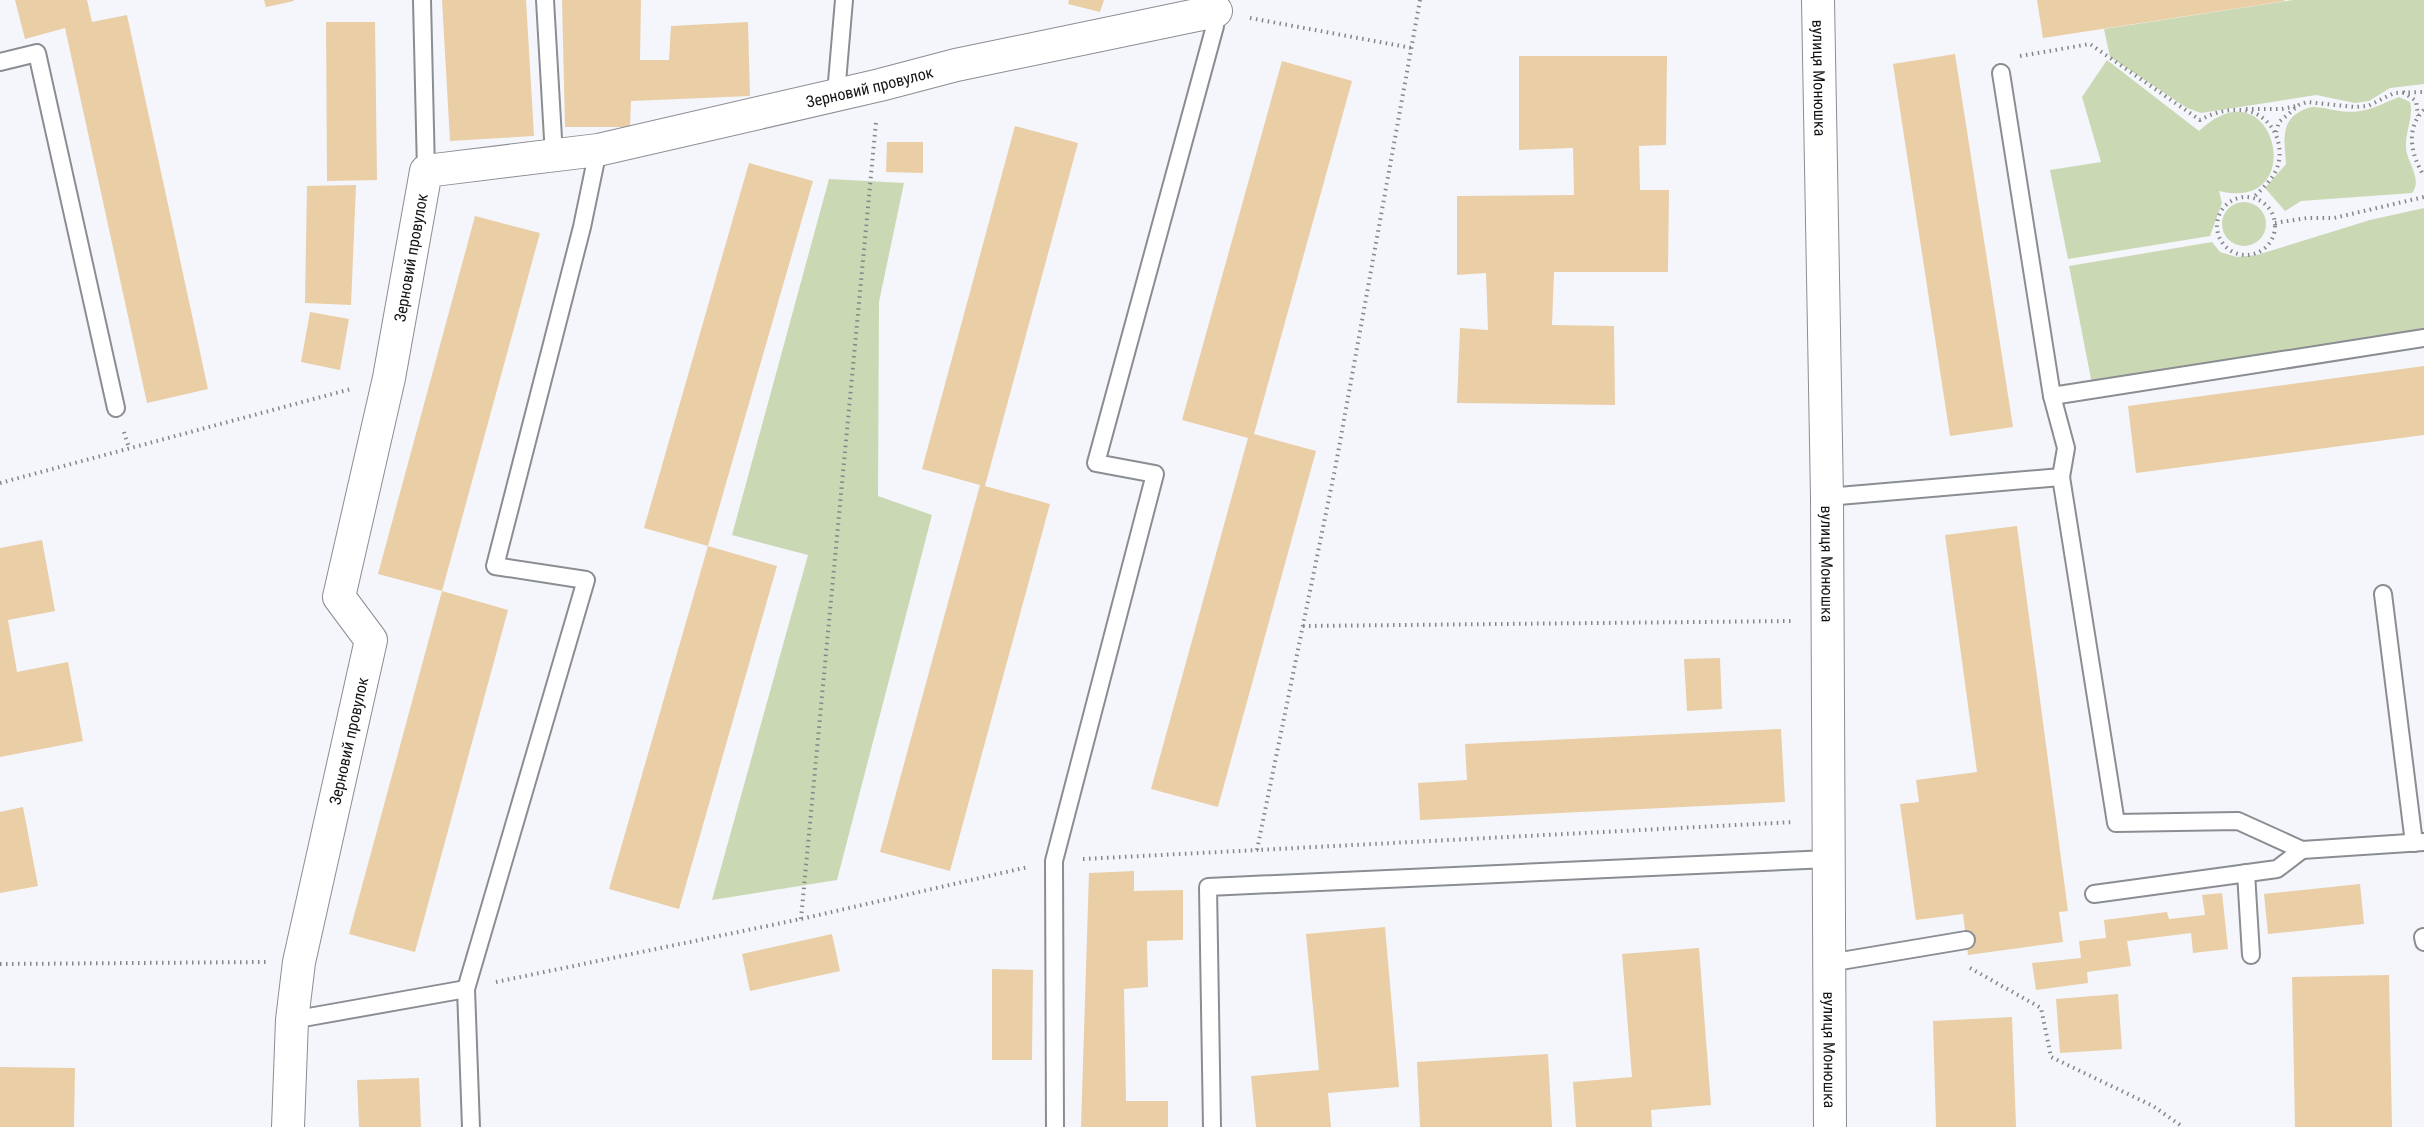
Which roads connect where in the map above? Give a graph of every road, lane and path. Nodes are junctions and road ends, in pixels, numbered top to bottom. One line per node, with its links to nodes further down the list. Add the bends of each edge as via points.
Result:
1 (422, 0): 21 (lane)
2 (545, 0): 20 (lane)
3 (844, 0): 13 (lane)
4 (1420, 0): 7 (path)
5 (1818, 0): 32 (street, вулиця Монюшка)
6 (1217, 5): 7 (path); 10 (street, Зерновий провулок); 54 (lane, via 1212,38 1096,463 1155,474 1054,861)
7 (1412, 48): 35 (path, via 1336,464)
8 (0, 62): 29 (lane, via 37,53)
9 (2001, 73): 15 (path, via 1998,59 2090,44 2200,120); 28 (lane)
10 (880, 85): 13 (street, Зерновий провулок); 50 (path, via 801,918)
11 (2403, 91): 12 (path); 14 (path, via 2368,106 2307,102); 17 (path, via 2415,101)
12 (2424, 92)
13 (836, 94): 19 (street, Зерновий провулок)
14 (2299, 105): 15 (path); 18 (path, via 2279,122)
15 (2238, 109): 18 (path, via 2258,115)
16 (2424, 110): 17 (path)
17 (2418, 117): 22 (path, via 2412,139)
18 (2276, 132): 24 (path, via 2278,166)
19 (598, 150): 20 (street, Зерновий провулок); 50 (lane, via 495,566 586,580)
20 (554, 156): 21 (street, Зерновий провулок)
21 (426, 171): 27 (street, Зерновий провулок)
22 (2424, 176)
23 (2424, 197): 25 (path, via 2334,218)
24 (2253, 198): 25 (path, via 2268,206); 25 (path, via 2233,200 2220,213 2217,231 2226,246 2243,254 2262,250 2274,234)
25 (2274, 223)
26 (2424, 338): 28 (lane)
27 (389, 378): 31 (path); 47 (street, Зерновий провулок, via 339,597 371,640)
28 (2052, 396): 30 (lane, via 2066,448)
29 (116, 408)
30 (2061, 477): 32 (lane); 38 (lane, via 2116,823 2238,821)
31 (0, 483)
32 (1827, 497): 34 (street, вулиця Монюшка)
33 (2384, 594): 37 (lane)
34 (1827, 621): 35 (path); 36 (street, вулиця Монюшка)
35 (1302, 626): 36 (path, via 1257,850)
36 (1828, 820): 39 (street, вулиця Монюшка)
37 (2419, 842): 38 (lane)
38 (2302, 850): 40 (lane, via 2277,869)
39 (1828, 859): 48 (street, вулиця Монюшка); 55 (lane, via 1208,887)
40 (2246, 873): 41 (lane); 46 (lane)
41 (2094, 894)
42 (2423, 937): 44 (lane)
43 (1966, 940): 45 (lane)
44 (2424, 942)
45 (1931, 946): 48 (lane); 57 (path, via 2041,1008 2051,1057 2153,1106)
46 (2251, 955)
47 (299, 962): 49 (path); 51 (street, Зерновий провулок)
48 (1829, 963): 56 (street, вулиця Монюшка)
49 (0, 964)
50 (466, 988): 51 (lane); 53 (lane)
51 (292, 1020): 52 (street, Зерновий провулок)
52 (288, 1127)
53 (471, 1127)
54 (1055, 1127)
55 (1212, 1127)
56 (1830, 1127)
57 (2183, 1127)

